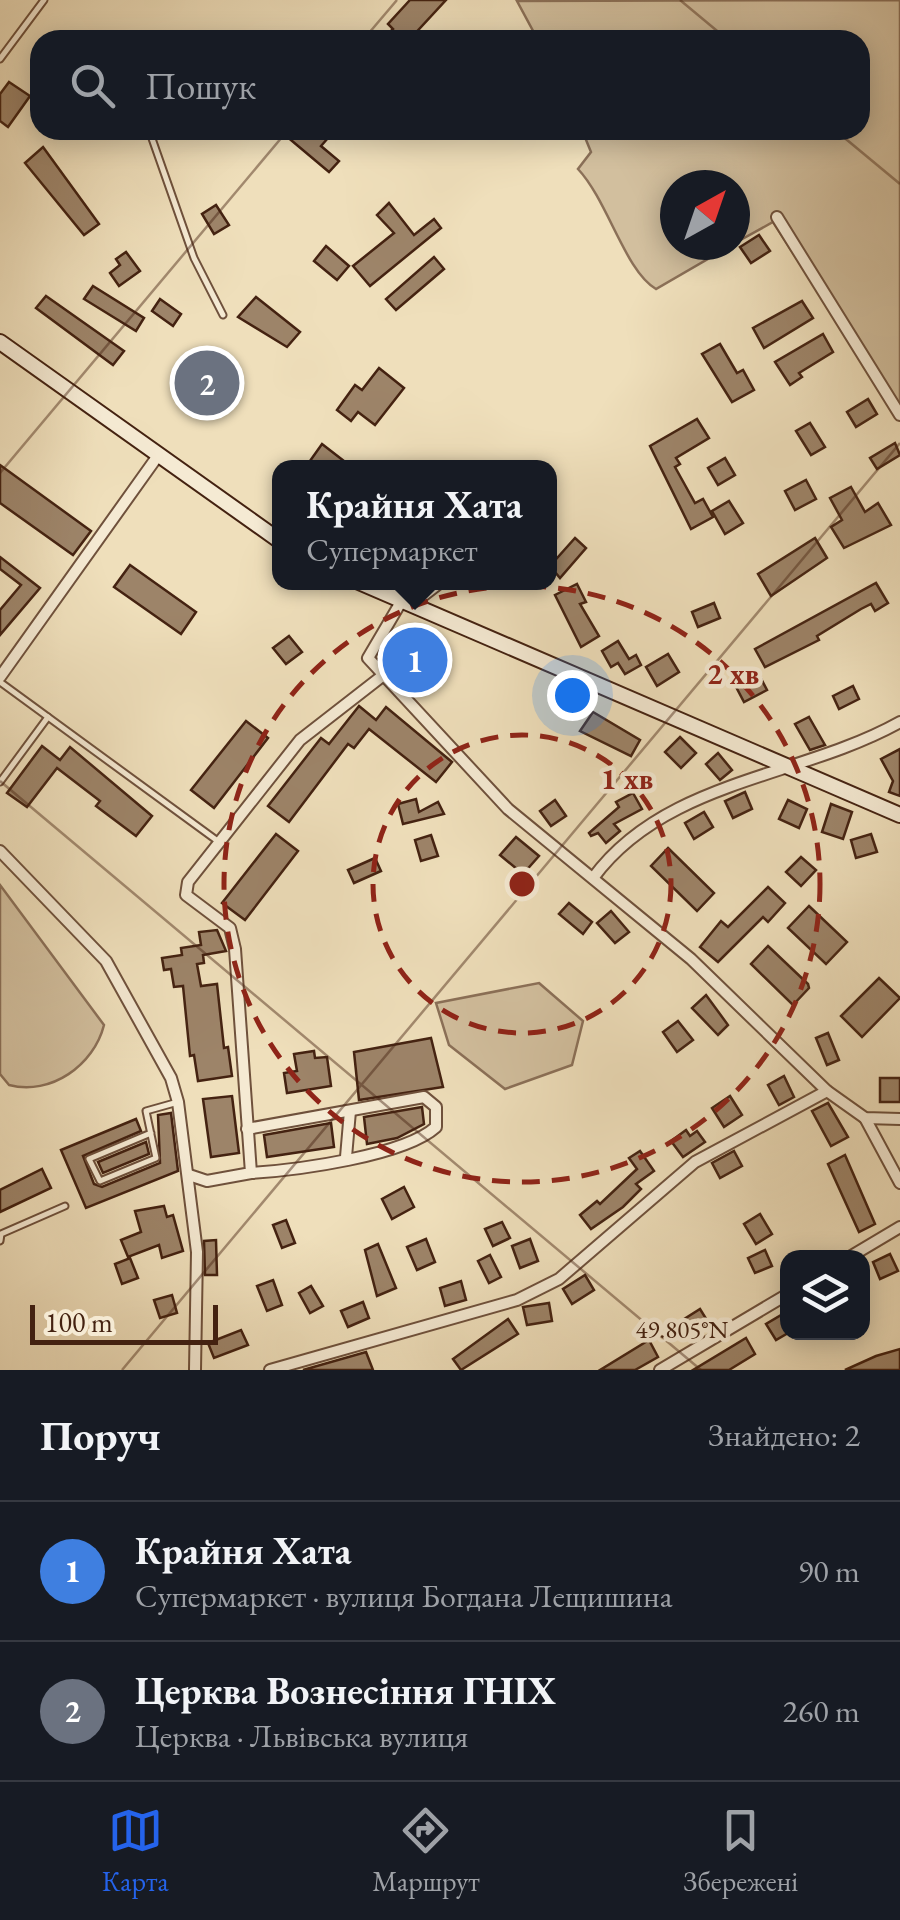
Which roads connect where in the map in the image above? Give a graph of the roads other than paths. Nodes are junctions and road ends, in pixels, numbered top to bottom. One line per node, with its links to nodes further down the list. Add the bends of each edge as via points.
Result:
1 (44, 0): 2 (lane)
2 (0, 59)
3 (153, 140): 5 (lane, via 194,258)
4 (777, 217): 7 (street)
5 (223, 315)
6 (0, 342): 8 (main road)
7 (900, 415)
8 (157, 457): 9 (main road); 14 (street)
9 (272, 535)
10 (376, 590): 12 (main road)
11 (432, 590): 12 (lane)
12 (407, 605): 13 (street, via 368,658); 17 (main road)
13 (381, 677): 20 (street, via 300,740); 22 (street, via 508,809)
14 (0, 679): 15 (lane)
15 (48, 717): 18 (lane); 20 (lane)
16 (900, 722): 17 (street)
17 (790, 767): 19 (main road); 22 (street, via 646,826)
18 (0, 782)
19 (900, 815)
20 (220, 842): 28 (street, via 188,882 186,895 230,928)
21 (0, 851): 24 (street, via 106,962)
22 (593, 878): 23 (street, via 691,959)
23 (826, 1091): 26 (street); 40 (street, via 695,1162 558,1280 517,1300)
24 (178, 1102): 29 (lane, via 146,1111); 32 (street)
25 (350, 1111): 28 (street); 30 (street); 30 (street, via 424,1097 436,1107 436,1127 420,1142)
26 (865, 1118): 27 (street); 33 (street)
27 (900, 1119)
28 (247, 1129): 31 (street)
29 (151, 1133): 29 (lane, via 156,1158 100,1181 89,1159)
30 (346, 1157): 31 (street, via 312,1168)
31 (251, 1173): 32 (street, via 207,1181)
32 (188, 1175): 39 (street, via 197,1252)
33 (900, 1182)
34 (65, 1206): 36 (lane, via 1,1234)
35 (900, 1227): 37 (street)
36 (0, 1242)
37 (861, 1250)
38 (780, 1299): 41 (street)
39 (195, 1370)
40 (270, 1370)
41 (660, 1370)

